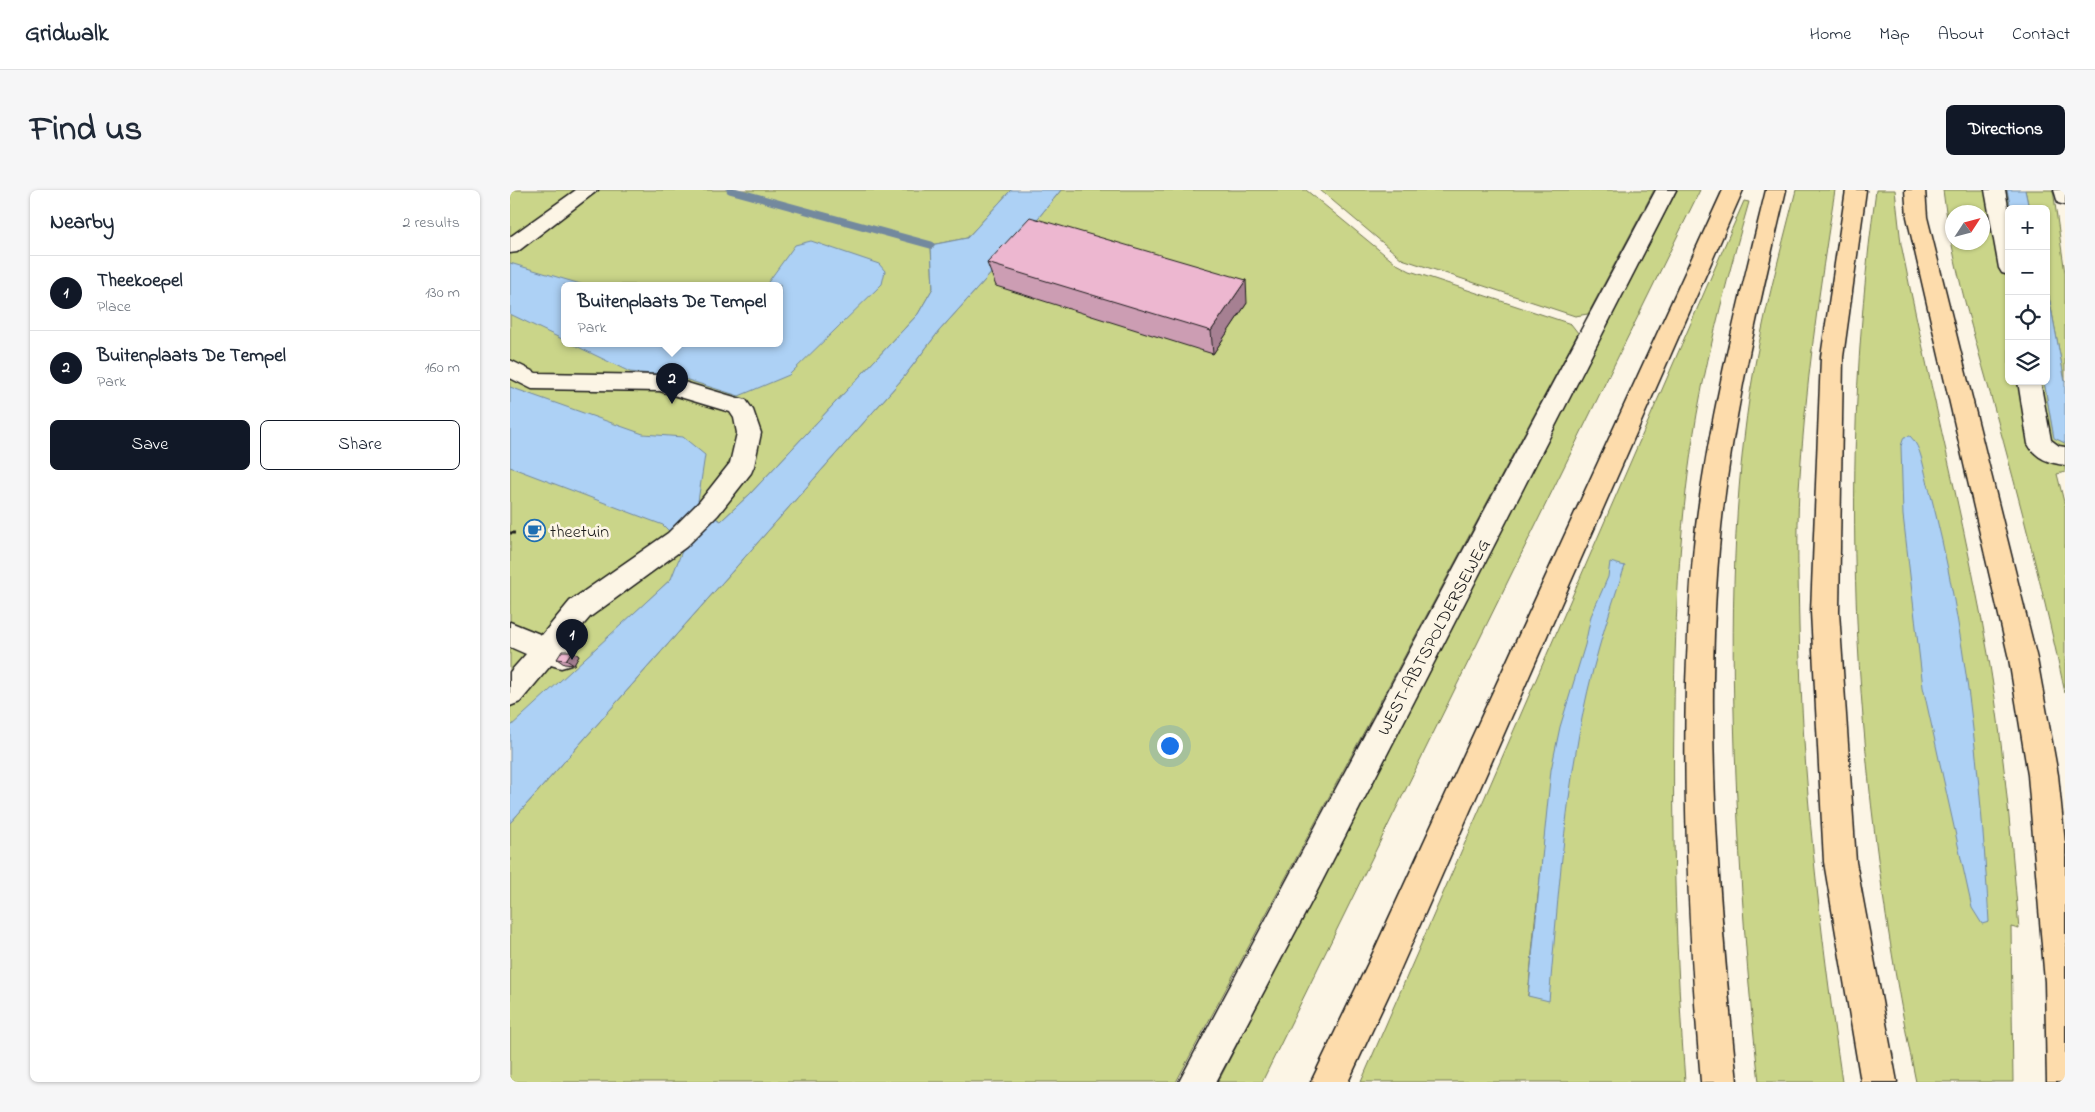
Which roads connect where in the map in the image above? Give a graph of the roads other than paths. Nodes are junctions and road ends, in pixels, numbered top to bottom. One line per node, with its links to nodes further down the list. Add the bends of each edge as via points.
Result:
1 (588, 190): 10 (street)
2 (1666, 190): 18 (street, WEST-ABTSPOLDERSEWEG)
3 (1733, 190): 19 (highway, via 1386,965)
4 (1776, 190): 20 (highway, via 1725,424 1711,510 1703,595 1699,775 1704,895)
5 (1856, 190): 21 (highway, via 1832,357 1825,612 1840,862)
6 (1915, 190): 22 (highway, via 1917,217 2023,659 2042,775 2062,982)
7 (1995, 190): 11 (street)
8 (2064, 190): 9 (street)
9 (2065, 200)
10 (510, 247)
11 (2006, 250)
12 (510, 368): 16 (street, via 532,381 660,383 738,406 745,416 749,433 742,466 709,508 677,540 580,609)
13 (2030, 385): 14 (street, via 2040,444 2053,454)
14 (2065, 456)
15 (510, 634): 16 (street)
16 (556, 654): 17 (street)
17 (510, 693)
18 (1197, 1082)
19 (1329, 1082)
20 (1719, 1082)
21 (1878, 1082)
22 (2065, 1082)

